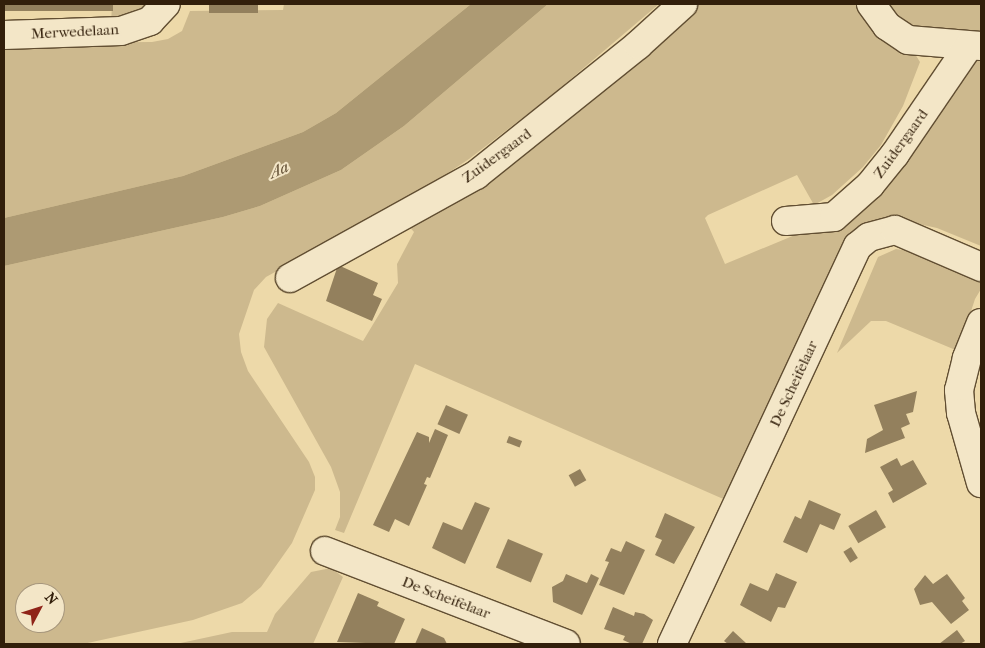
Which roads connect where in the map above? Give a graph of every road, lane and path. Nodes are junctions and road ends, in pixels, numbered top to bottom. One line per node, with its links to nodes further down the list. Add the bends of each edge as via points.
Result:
1 (166, 4): 4 (street, Merwedelaan, via 150,21 121,31)
2 (682, 4): 8 (street, Zuidergaard, via 638,46 476,175)
3 (871, 4): 5 (street, Zuidergaard, via 887,26 908,40)
4 (4, 35)
5 (975, 46): 6 (street, Zuidergaard, via 870,186 834,217)
6 (786, 221)
7 (981, 267): 13 (street, De Scheifelaar, via 895,230 869,237 858,246)
8 (290, 278)
9 (981, 323): 10 (street, via 959,390 961,413)
10 (981, 483)
11 (325, 551): 12 (street, De Scheifelaar)
12 (566, 644)
13 (672, 644)

